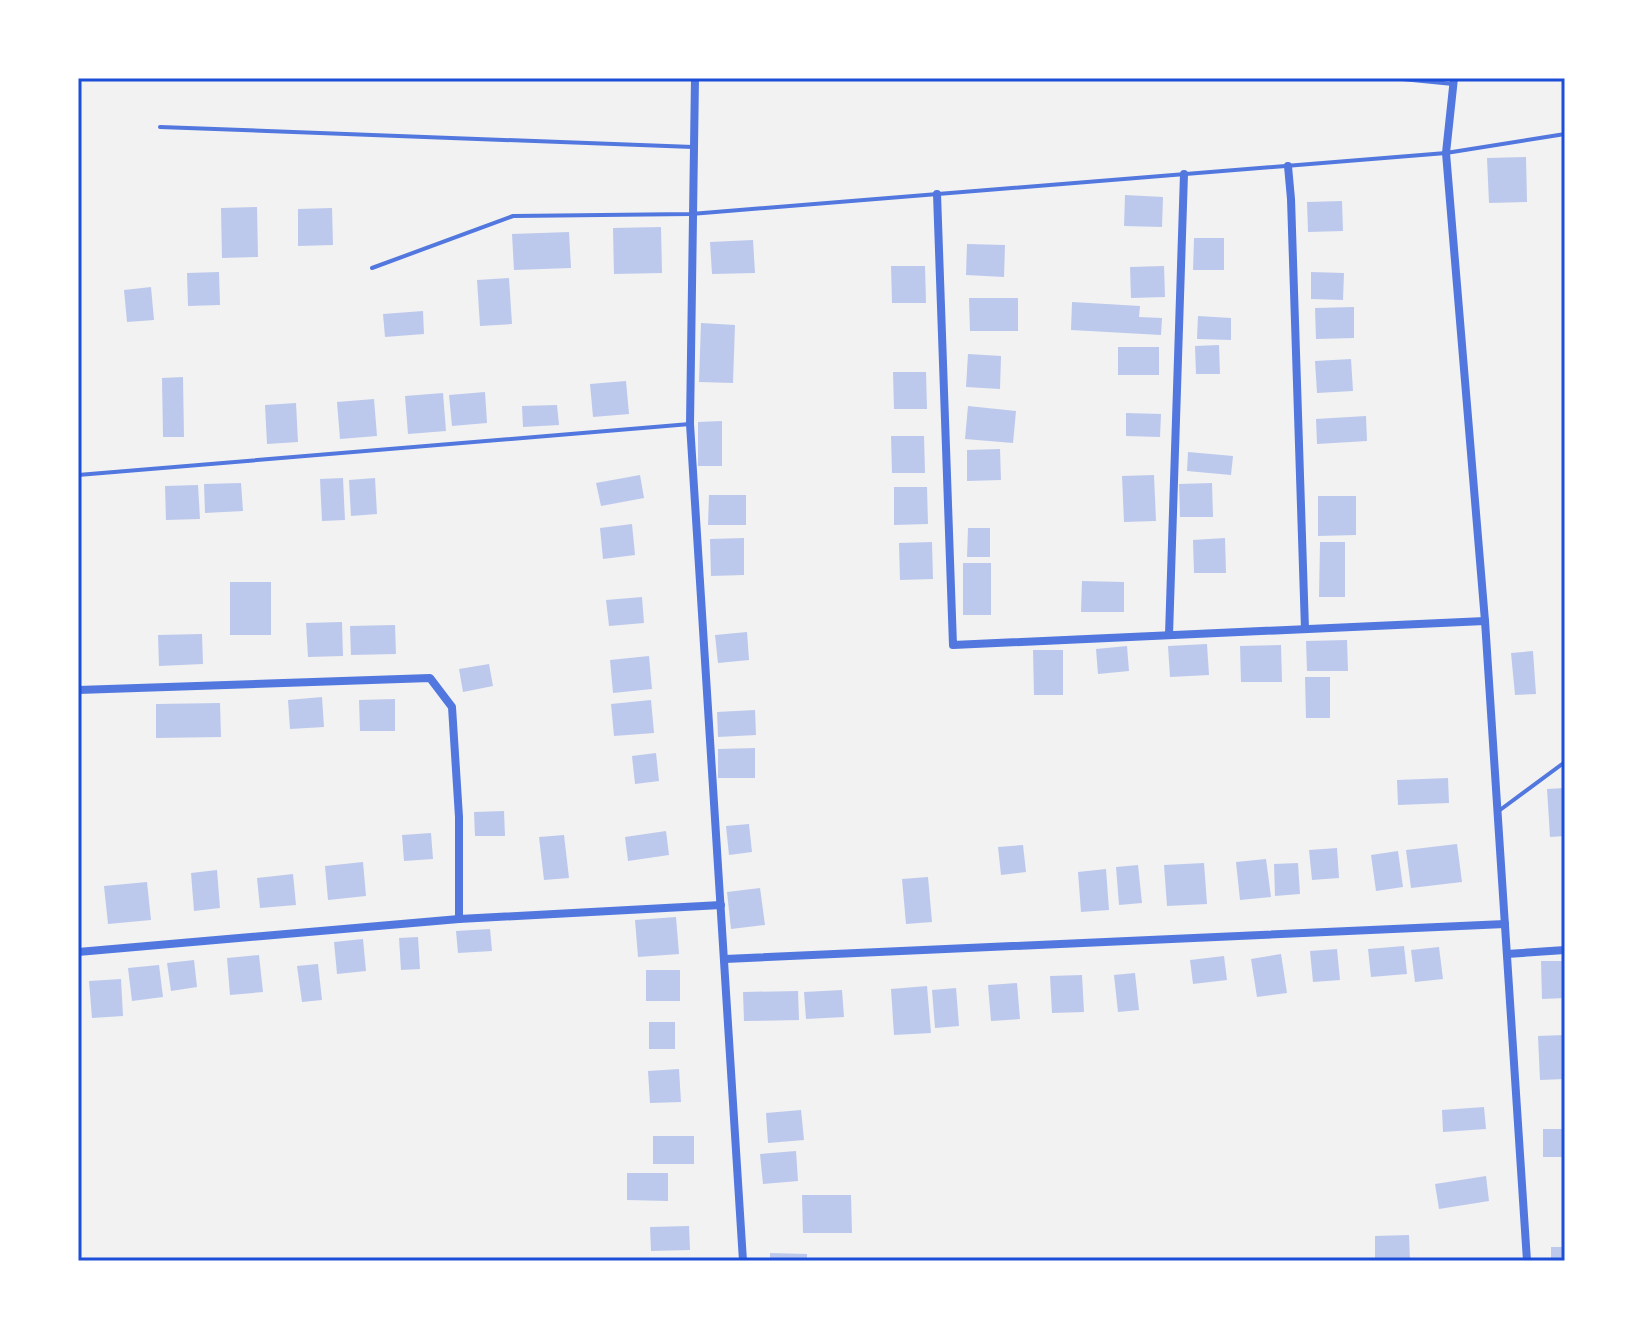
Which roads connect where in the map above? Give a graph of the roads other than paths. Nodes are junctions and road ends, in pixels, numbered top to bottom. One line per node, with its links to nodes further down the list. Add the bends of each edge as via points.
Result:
1 (695, 78): 6 (street)
2 (1392, 78): 3 (lane)
3 (1454, 81): 7 (street)
4 (160, 127): 6 (lane)
5 (1565, 134): 7 (lane)
6 (693, 147): 11 (street)
7 (1446, 153): 8 (lane); 15 (street)
8 (1288, 166): 9 (lane); 16 (street)
9 (1184, 174): 10 (lane); 17 (street)
10 (937, 194): 11 (lane); 17 (street, via 953,645)
11 (691, 214): 12 (lane, via 513,216); 13 (street)
12 (372, 268)
13 (690, 424): 14 (lane); 21 (street)
14 (78, 475)
15 (1485, 621): 16 (street); 20 (street)
16 (1305, 629): 17 (street)
17 (1169, 635)
18 (78, 690): 22 (street, via 430,678 452,707)
19 (1565, 762): 20 (lane)
20 (1498, 812): 23 (street)
21 (721, 905): 22 (street); 27 (street)
22 (459, 919): 25 (street)
23 (1505, 924): 26 (street); 27 (street)
24 (1565, 950): 26 (street)
25 (78, 952)
26 (1507, 954): 29 (street)
27 (725, 959): 28 (street)
28 (743, 1261)
29 (1527, 1261)

